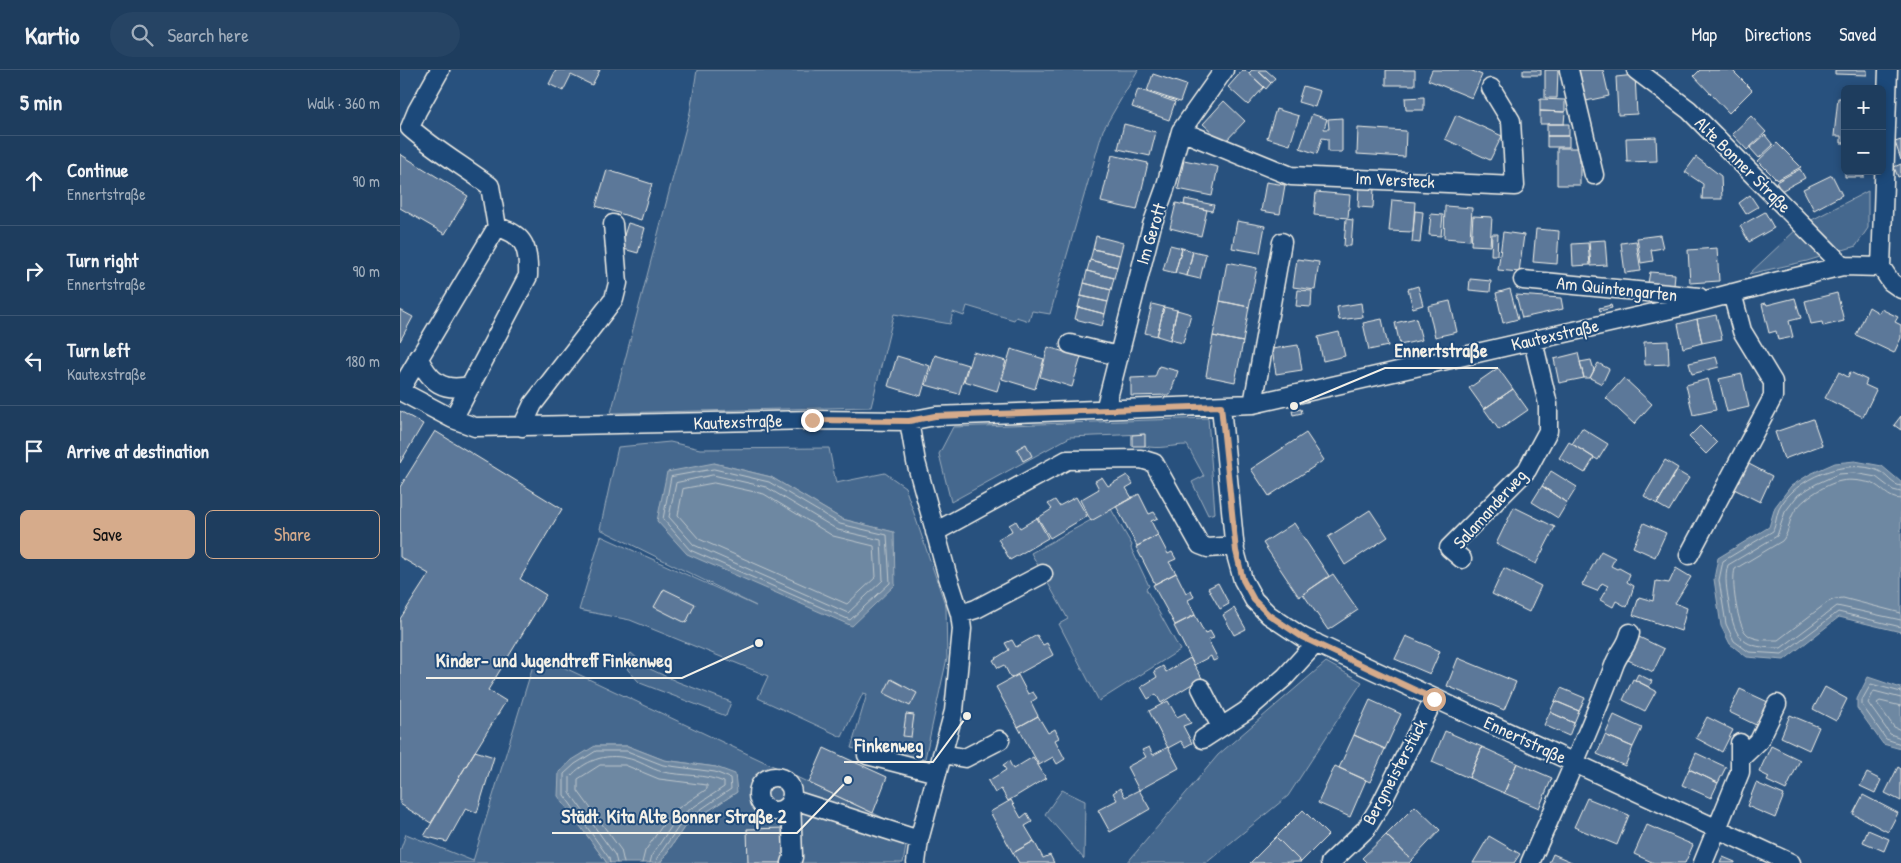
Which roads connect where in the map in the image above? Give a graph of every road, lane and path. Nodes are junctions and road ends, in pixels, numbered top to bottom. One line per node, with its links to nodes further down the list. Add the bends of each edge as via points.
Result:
1 (440, 70): 10 (street, via 410,128 432,148 490,186)
2 (1224, 70): 7 (street, Im Gerott)
3 (1569, 70): 8 (street)
4 (1636, 70): 12 (street, Alte Bonner Straße, via 1689,110)
5 (1888, 70): 13 (street)
6 (1491, 88): 7 (street, Im Versteck, via 1511,121 1515,186 1291,176)
7 (1181, 131): 20 (street, Im Gerott, via 1166,189 1152,225)
8 (1594, 175)
9 (614, 224): 29 (street, via 618,283 614,299 533,404)
10 (498, 227): 21 (street); 23 (street, via 515,234 523,242 529,258 528,276)
11 (1282, 242): 24 (street)
12 (1843, 266): 13 (street, Kautexstraße); 16 (street, Kautexstraße)
13 (1881, 267): 15 (street, via 1891,282)
14 (1523, 280): 17 (street, Am Quintengarten)
15 (1901, 289)
16 (1732, 293): 17 (street, Kautexstraße); 32 (street, via 1742,331 1773,382 1773,397)
17 (1711, 299): 18 (street, Kautexstraße)
18 (1533, 340): 24 (street, Kautexstraße); 33 (street, Salamanderweg, via 1548,404 1548,431 1527,470 1450,548)
19 (1070, 344): 20 (street)
20 (1118, 356): 26 (street, Im Gerott)
21 (418, 357): 22 (street); 23 (street, via 435,383 462,388)
22 (403, 385): 27 (street, Kautexstraße)
23 (472, 385): 27 (street)
24 (1253, 404): 25 (street, Kautexstraße)
25 (1221, 406): 26 (street, Kautexstraße); 31 (street, Ennertstraße)
26 (1105, 410): 28 (street, Kautexstraße, via 935,416)
27 (457, 412): 29 (street, Kautexstraße, via 475,428)
28 (909, 421): 29 (street, Kautexstraße, via 812,420); 30 (street, via 916,462)
29 (522, 428)
30 (935, 532): 31 (street, via 1067,460 1140,459 1154,463 1200,546); 35 (street)
31 (1235, 546): 37 (street, Ennertstraße, via 1243,580 1254,600 1269,615)
32 (1689, 555)
33 (1462, 559)
34 (1043, 574): 35 (street)
35 (960, 614): 44 (street, via 962,629 954,711)
36 (1630, 633): 46 (street, Ennertstraße)
37 (1316, 643): 39 (street, Ennertstraße); 41 (street, via 1246,711)
38 (1201, 688): 41 (street)
39 (1434, 699): 46 (street, Ennertstraße); 52 (street, Bergmeisterstück, via 1366,829)
40 (1777, 704): 48 (street, via 1759,741 1740,751 1740,772)
41 (1221, 727): 42 (street)
42 (1203, 739)
43 (1000, 740): 44 (street, via 966,758)
44 (942, 754): 47 (street)
45 (867, 755): 47 (street)
46 (1574, 763): 48 (street, Ennertstraße); 53 (street)
47 (937, 773): 49 (street)
48 (1717, 829): 54 (street); 55 (street, Ennertstraße)
49 (919, 840): 50 (street, via 791,799); 51 (street)
50 (791, 863)
51 (916, 863)
52 (1330, 863)
53 (1530, 863)
54 (1703, 863)
55 (1791, 863)

